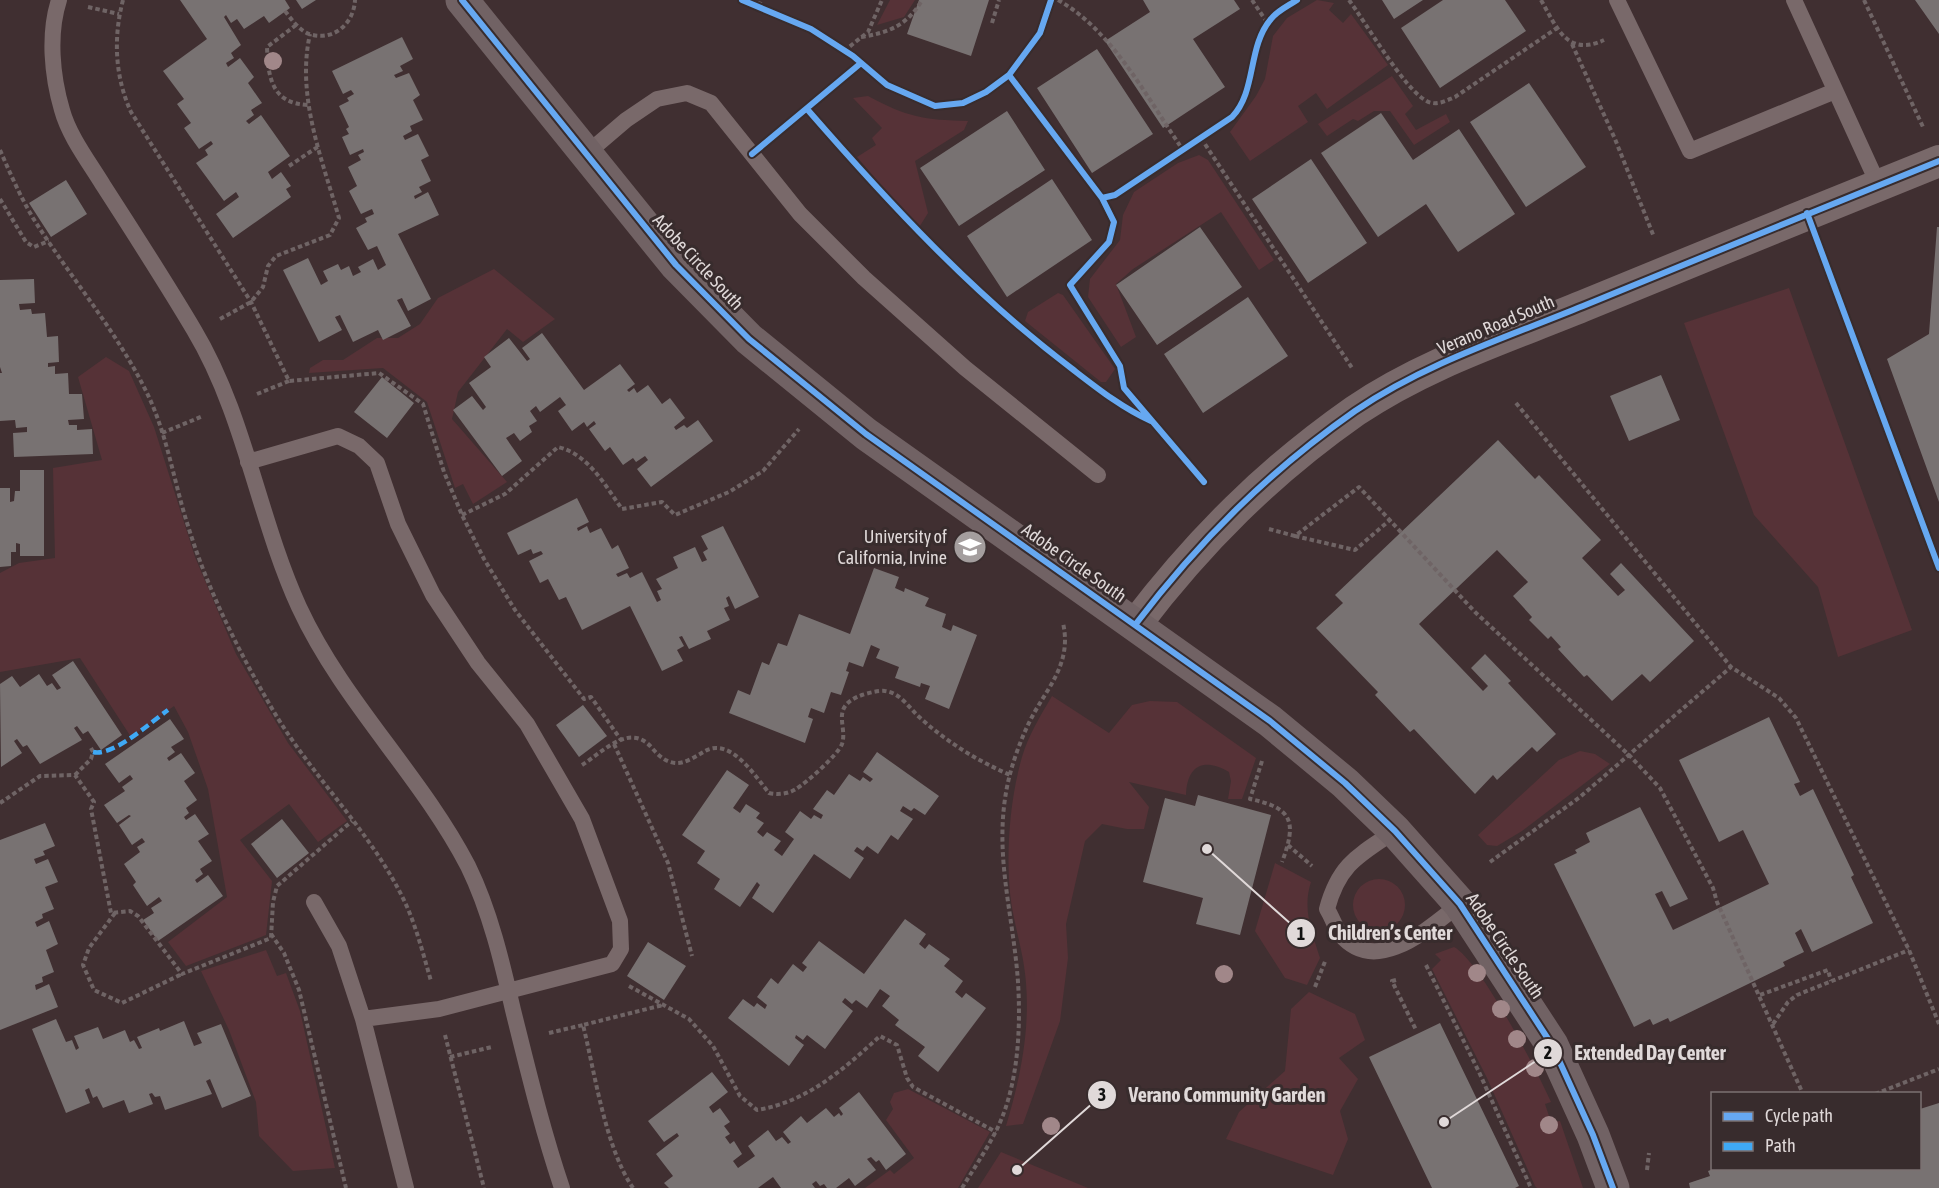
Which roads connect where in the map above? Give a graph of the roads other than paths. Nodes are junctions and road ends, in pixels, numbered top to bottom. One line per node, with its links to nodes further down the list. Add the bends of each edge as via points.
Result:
1 (59, 0): 9 (lane, via 53,19 53,61 62,112 196,333 229,405)
2 (462, 0): 6 (street, Adobe Circle South)
3 (1617, 0): 5 (lane, via 1690,151)
4 (1794, 0): 5 (lane)
5 (1835, 91): 8 (lane)
6 (585, 154): 10 (lane, via 657,99 687,93 711,103 800,214 864,278 964,368); 11 (street, Adobe Circle South, via 676,266 749,339 866,434)
7 (1939, 161): 8 (street, Verano Road South)
8 (1878, 184): 11 (street, Verano Road South, via 1496,338 1413,377 1357,410 1297,454 1233,510 1195,549)
9 (248, 462): 15 (lane, via 269,532 300,608 326,657 372,727 430,801 468,868 491,922); 15 (lane, via 338,436 359,446 377,464 398,524 432,595 478,663 527,724 582,819 620,921 621,949 612,964)
10 (1098, 475)
11 (1135, 625): 12 (street, Adobe Circle South, via 1270,722 1345,783)
12 (1395, 831): 14 (street, Adobe Circle South); 14 (lane, via 1352,860 1333,885 1327,909 1341,934 1363,950 1391,950 1414,940)
13 (314, 902): 16 (lane, via 339,946)
14 (1460, 904): 19 (street, Adobe Circle South, via 1552,1045)
15 (509, 992): 16 (lane, via 439,1009); 18 (lane, via 543,1132)
16 (363, 1019): 17 (lane)
17 (406, 1188)
18 (562, 1188)
19 (1613, 1188)

